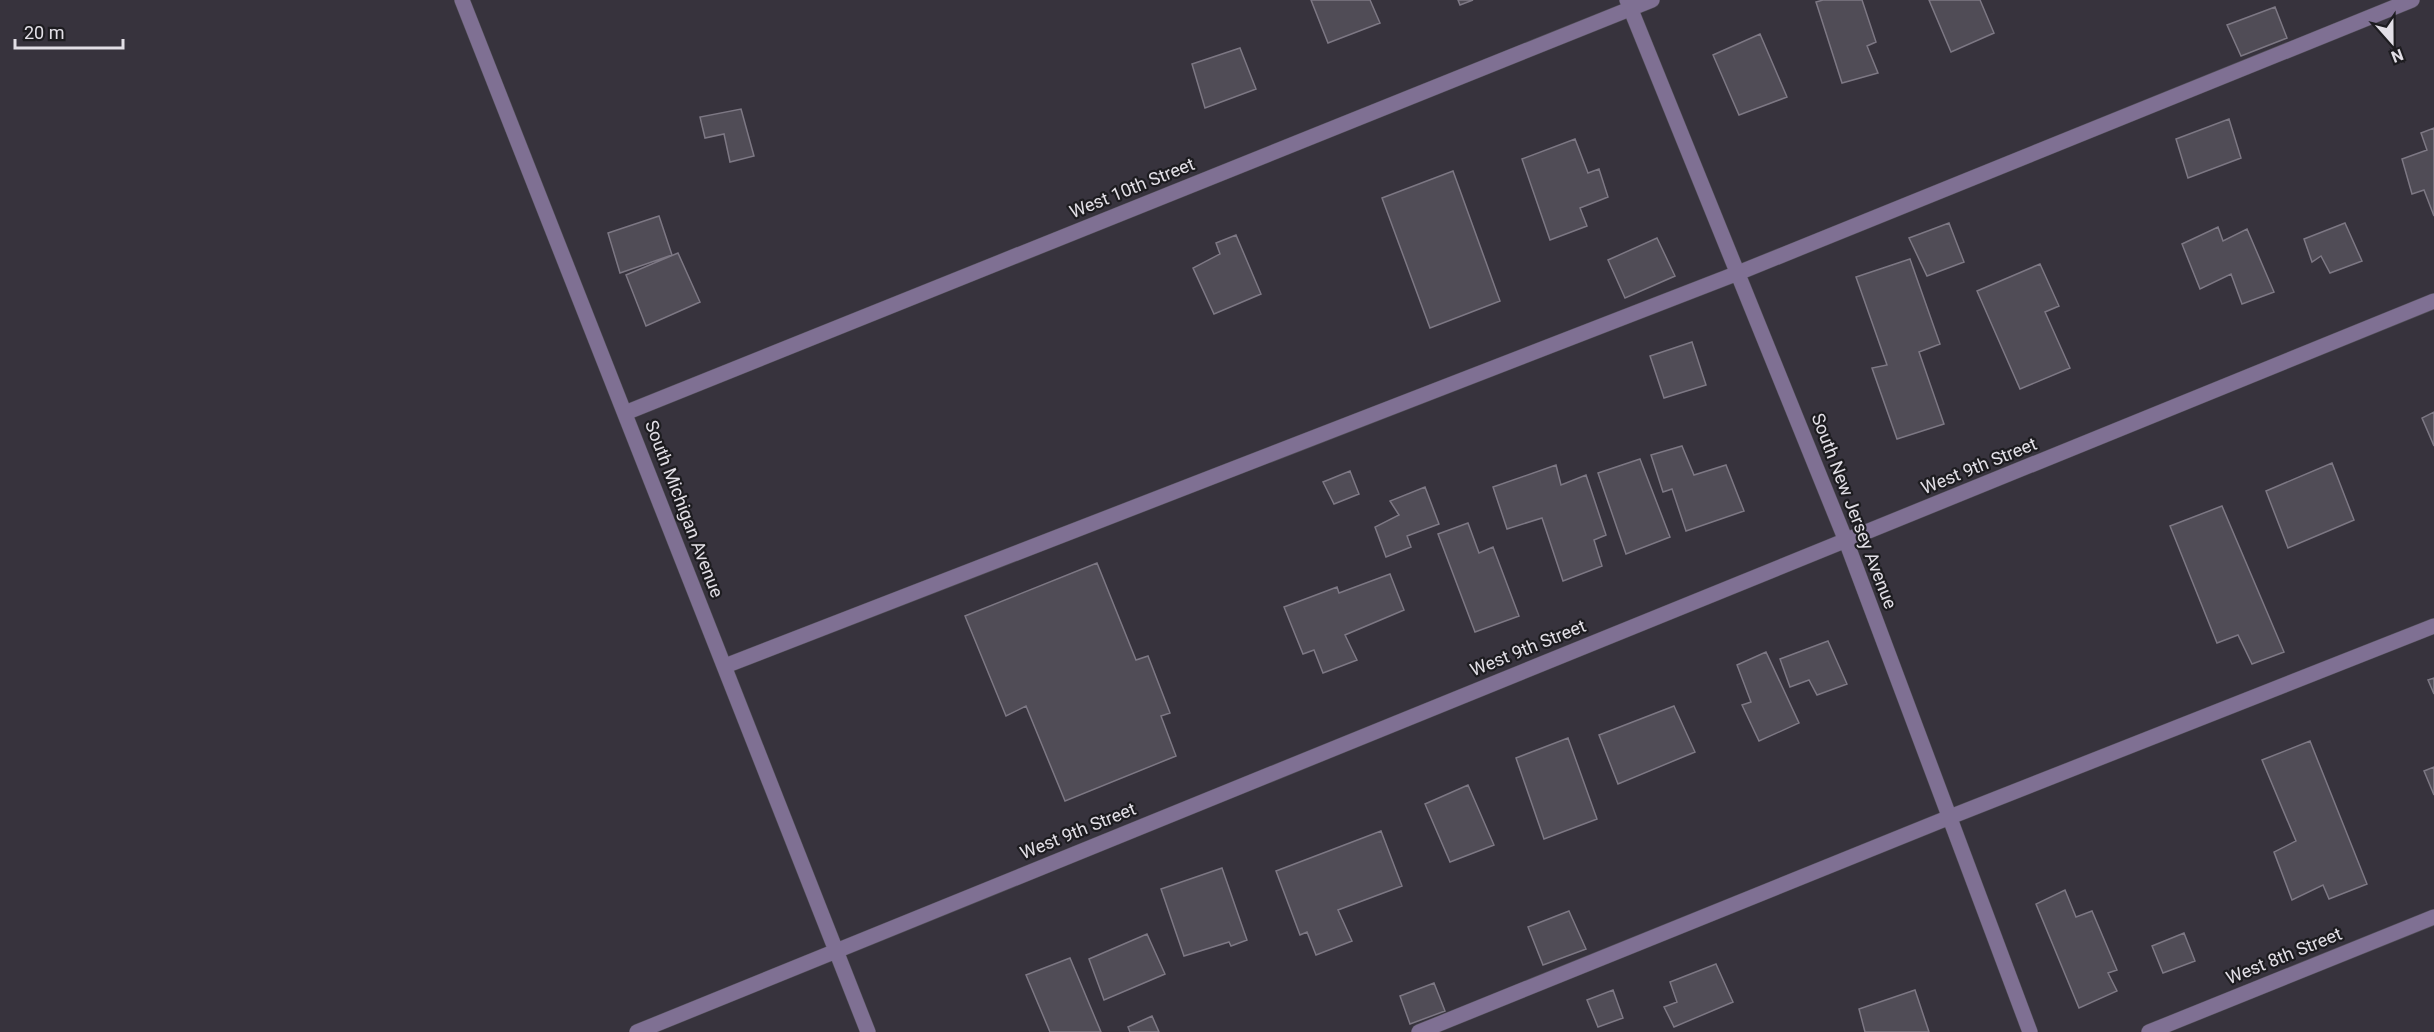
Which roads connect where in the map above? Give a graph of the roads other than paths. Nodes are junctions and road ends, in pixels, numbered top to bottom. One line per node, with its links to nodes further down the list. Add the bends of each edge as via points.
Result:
1 (462, 0): 7 (street, South Michigan Avenue)
2 (1653, 0): 4 (street, West 10th Street)
3 (2412, 0): 5 (street)
4 (1629, 4): 5 (street, South New Jersey Avenue); 7 (street, West 10th Street)
5 (1738, 273): 8 (street, South New Jersey Avenue); 10 (street)
6 (2434, 301): 8 (street, West 9th Street)
7 (626, 413): 10 (street, South Michigan Avenue)
8 (1846, 541): 11 (street, South New Jersey Avenue); 13 (street, West 9th Street)
9 (2434, 627): 11 (street)
10 (725, 666): 13 (street, South Michigan Avenue)
11 (1950, 817): 16 (street); 17 (street, South New Jersey Avenue)
12 (2434, 916): 18 (street, West 8th Street)
13 (837, 949): 14 (street, West 9th Street); 15 (street, South Michigan Avenue)
14 (637, 1032)
15 (868, 1032)
16 (1419, 1032)
17 (2030, 1032)
18 (2149, 1032)

